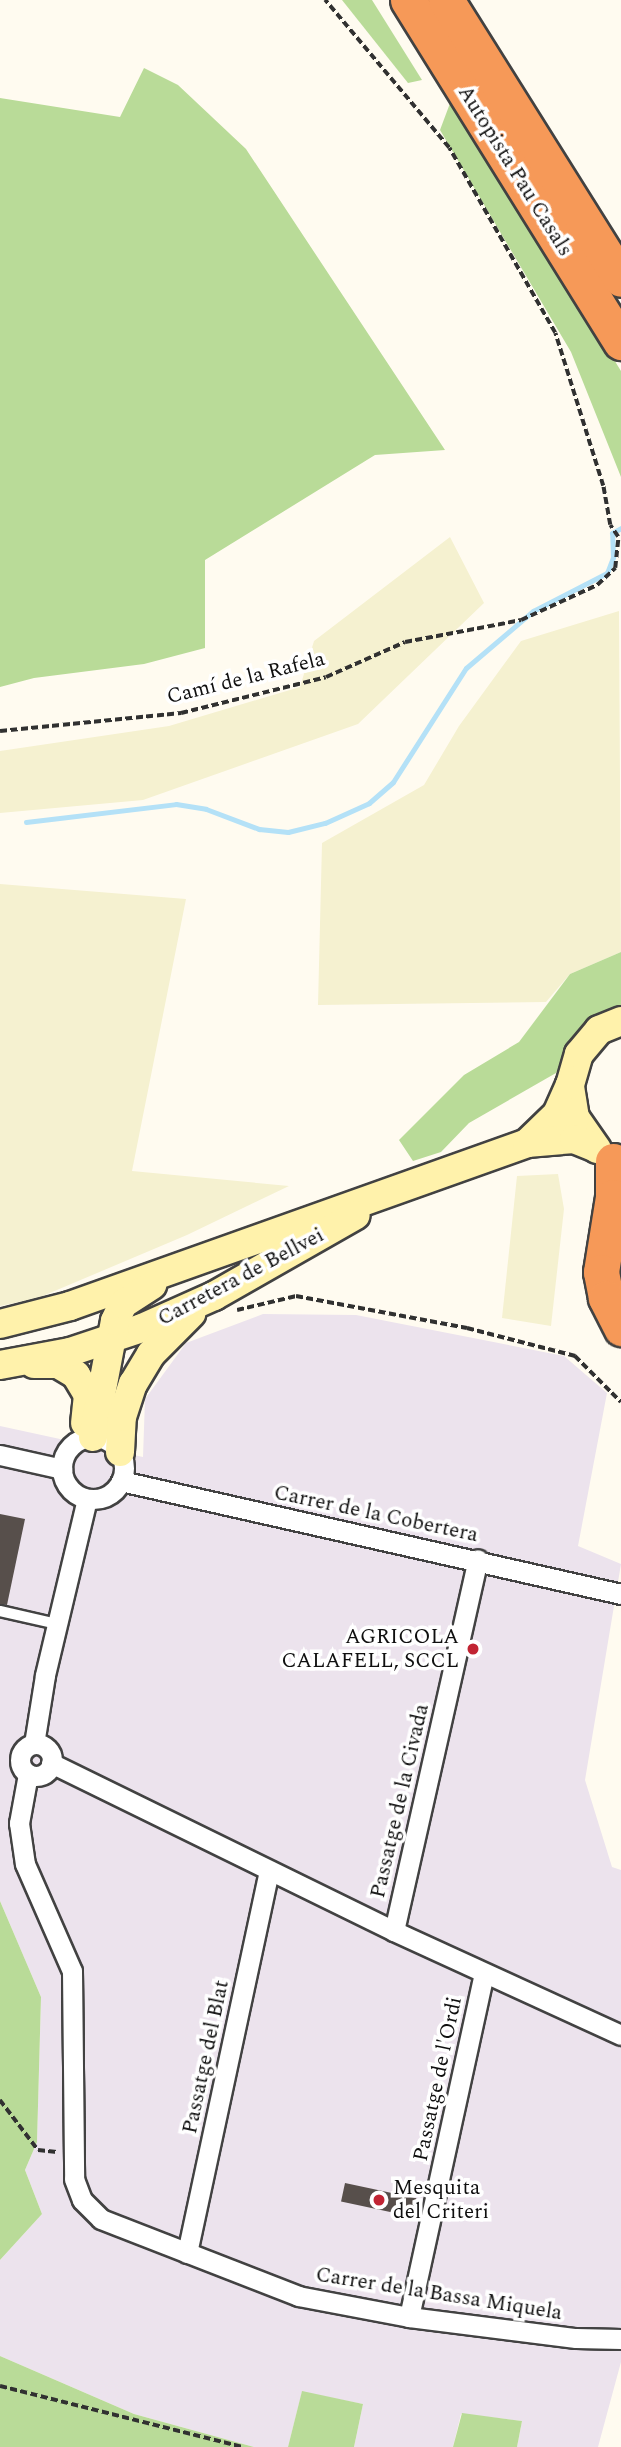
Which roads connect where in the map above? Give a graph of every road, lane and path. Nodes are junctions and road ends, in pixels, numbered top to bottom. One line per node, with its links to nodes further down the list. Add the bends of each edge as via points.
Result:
1 (326, 0): 6 (path, Camí de la Rafela, via 449,148 555,333 603,486 610,525 618,537 615,568 597,585 521,620 405,642 326,677 181,713)
2 (408, 0): 5 (highway, Autopista Pau Casals)
3 (446, 0): 4 (highway, Autopista Pau Casals)
4 (621, 279)
5 (621, 342)
6 (0, 731)
7 (621, 1021): 8 (main road, Carretera de Bellvei, via 600,1030 579,1054)
8 (570, 1085): 9 (main road, Carretera de Bellvei, via 557,1114); 10 (main road, via 575,1118)
9 (527, 1143): 10 (main road, Carretera de Bellvei, via 575,1139); 11 (main road, Carretera de Bellvei)
10 (609, 1157): 17 (highway, via 613,1196 601,1272 606,1298)
11 (393, 1192): 13 (main road, Carretera de Bellvei); 14 (main road, Carretera de Bellvei)
12 (621, 1212): 15 (highway, via 609,1269)
13 (239, 1244): 16 (main road, Carretera de Bellvei, via 70,1306); 18 (main road, via 211,1264 145,1288 123,1304)
14 (220, 1304): 18 (main road, Carretera de Bellvei); 20 (path, via 296,1296 467,1328 575,1356); 22 (main road, via 151,1354 122,1418)
15 (621, 1311)
16 (0, 1324)
17 (621, 1328)
18 (112, 1338): 19 (main road, Carretera de Bellvei, via 71,1352); 21 (main road)
19 (0, 1365): 21 (main road, via 58,1364 76,1375 88,1395)
20 (621, 1402)
21 (86, 1438): 22 (street, via 103,1438); 24 (street, via 65,1454)
22 (120, 1452): 25 (street)
23 (0, 1455): 24 (street)
24 (62, 1469): 26 (street, via 71,1488)
25 (121, 1482): 26 (street, via 105,1496); 27 (street, Carrer de la Cobertera)
26 (87, 1499): 30 (street)
27 (478, 1559): 28 (street, Carrer de la Cobertera); 35 (street, Passatge de la Civada)
28 (621, 1594)
29 (0, 1611): 30 (lane)
30 (57, 1624): 31 (street)
31 (34, 1744): 32 (street, via 47,1749); 33 (street, via 20,1759)
32 (51, 1763): 33 (street, via 42,1774); 34 (street)
33 (28, 1774): 39 (street, Carrer de la Bassa Miquela, via 19,1823 25,1864 72,1971)
34 (269, 1871): 35 (street); 40 (street, Passatge del Blat)
35 (394, 1931): 36 (street)
36 (484, 1974): 37 (street); 41 (street, Passatge de l'Ordi)
37 (621, 2035)
38 (0, 2100): 39 (path, via 38,2150)
39 (72, 2153): 40 (street, Carrer de la Bassa Miquela, via 82,2200 101,2220)
40 (187, 2253): 41 (street, Carrer de la Bassa Miquela, via 298,2296)
41 (409, 2318): 42 (street, Carrer de la Bassa Miquela)
42 (621, 2339)
43 (0, 2386): 44 (path)
44 (243, 2447)

